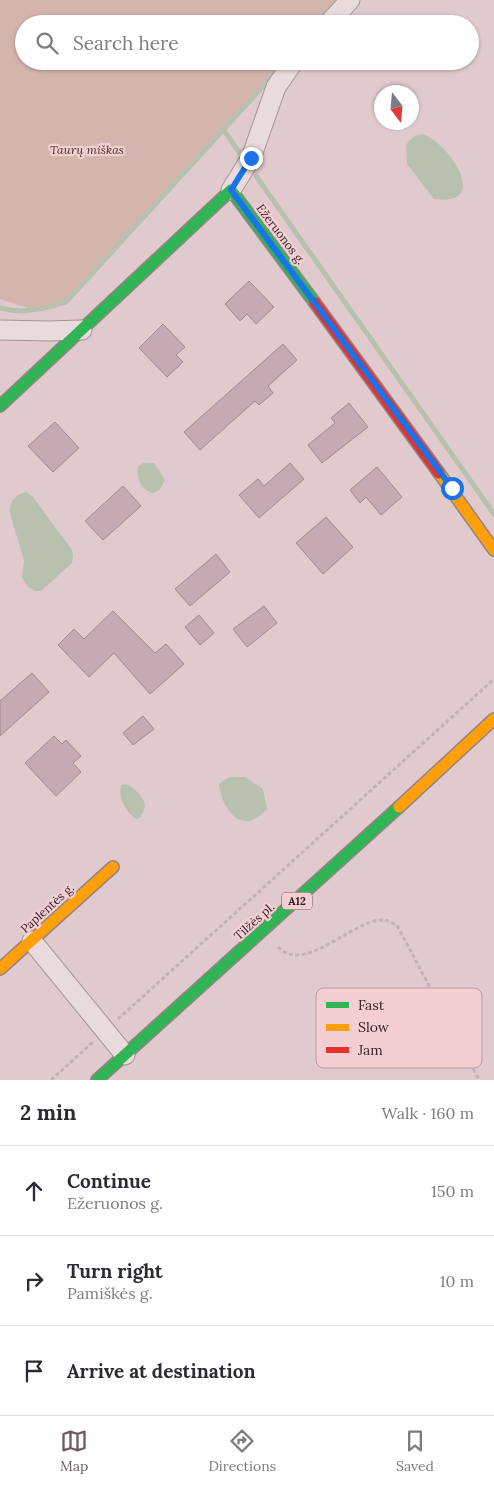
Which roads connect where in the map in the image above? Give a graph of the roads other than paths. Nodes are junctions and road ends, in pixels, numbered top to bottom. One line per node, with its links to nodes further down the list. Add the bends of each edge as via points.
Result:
1 (350, 0): 2 (street)
2 (336, 15)
3 (288, 70): 4 (street, via 276,87 251,158)
4 (231, 190): 6 (main road); 8 (main road, Ežeruonos g., via 452,488)
5 (0, 330): 6 (street)
6 (82, 330): 7 (main road)
7 (0, 406)
8 (494, 550)
9 (494, 719): 13 (main road, Tilžės pl. / A12)
10 (113, 867): 11 (main road, Paplentės g.)
11 (32, 941): 12 (main road, Paplentės g.); 13 (street)
12 (0, 969)
13 (126, 1055): 14 (main road, Tilžės pl. / A12)
14 (98, 1080)

